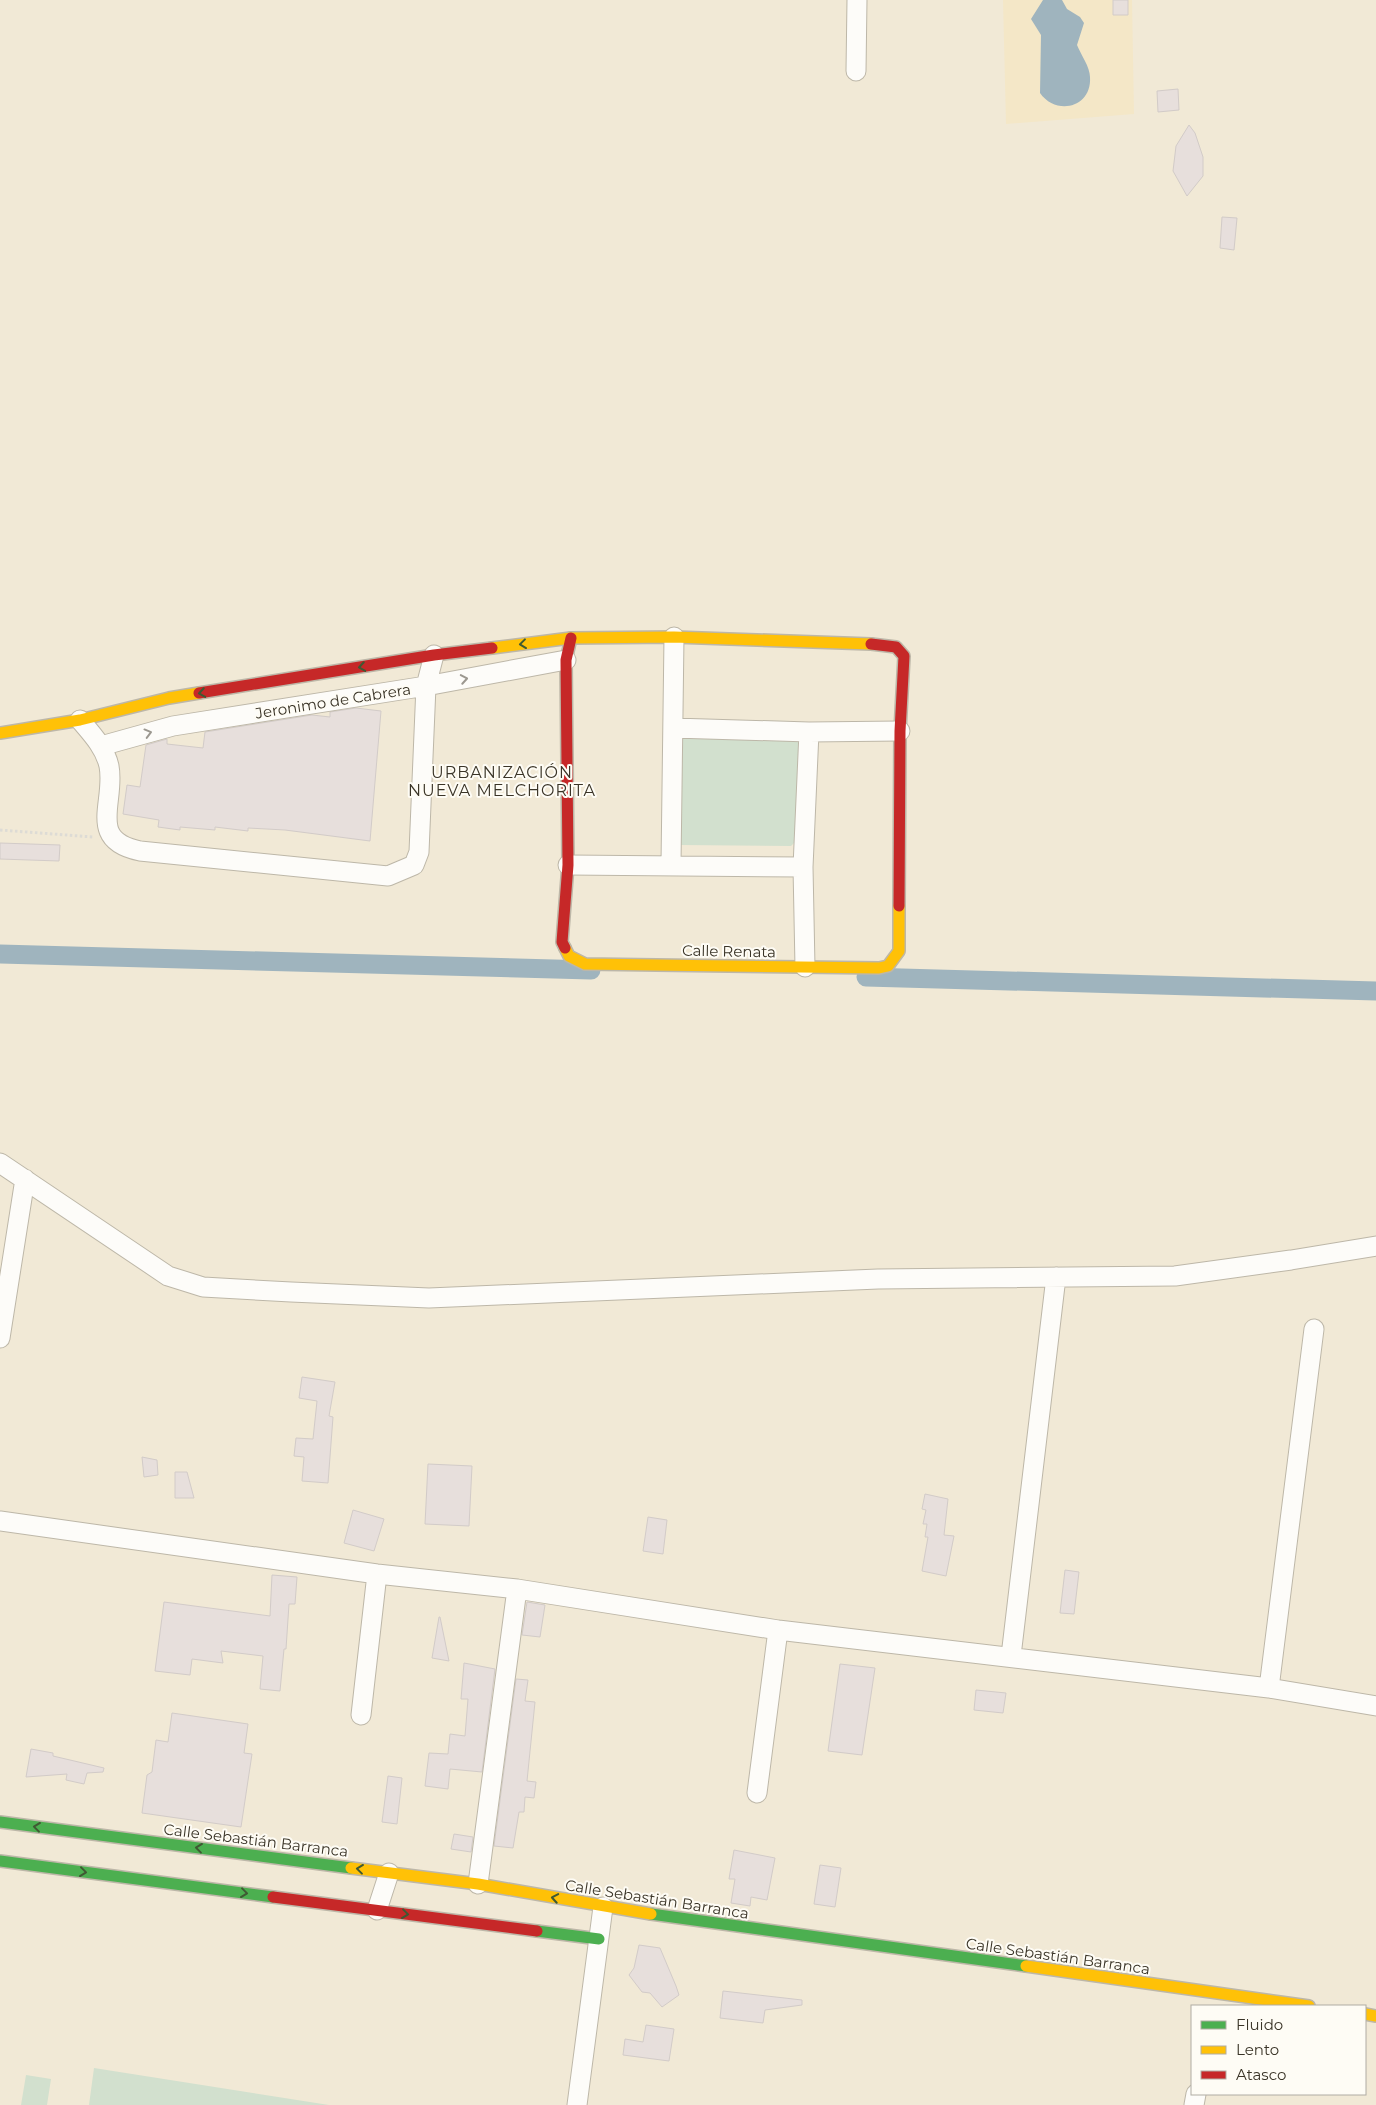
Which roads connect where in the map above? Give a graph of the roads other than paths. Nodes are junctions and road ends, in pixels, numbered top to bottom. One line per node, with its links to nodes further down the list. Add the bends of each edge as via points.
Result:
1 (857, 0): 2 (street)
2 (856, 71)
3 (674, 637): 4 (street); 9 (street); 10 (street, via 896,647 904,656)
4 (571, 638): 5 (street, one-way to 5); 6 (street)
5 (434, 655): 7 (street); 8 (street, one-way to 8, via 169,698)
6 (566, 660): 7 (street, Jeronimo de Cabrera, one-way to 6); 15 (street)
7 (426, 686): 13 (street, Jeronimo de Cabrera, one-way to 7, via 173,726); 13 (street, via 418,852 414,864 388,876 140,851 119,845 111,838 106,809 109,766)
8 (80, 720): 12 (street); 13 (street)
9 (673, 728): 11 (street); 14 (street)
10 (900, 731): 11 (street); 17 (street, Calle Renata, via 899,951 888,966 879,968)
11 (809, 732): 16 (street)
12 (0, 733)
13 (101, 746)
14 (671, 864): 15 (street); 16 (street)
15 (568, 865): 17 (street, Calle Renata, via 562,942 569,956 584,964)
16 (803, 867): 17 (street)
17 (805, 967)
18 (0, 1163): 19 (street)
19 (25, 1179): 21 (street, via 168,1276 202,1287 429,1298 878,1279); 23 (street)
20 (1376, 1246): 21 (street, via 1175,1276)
21 (1056, 1277): 28 (street)
22 (1314, 1329): 29 (street)
23 (0, 1338)
24 (0, 1521): 25 (street)
25 (377, 1574): 26 (street); 31 (street)
26 (517, 1589): 27 (street); 36 (street)
27 (778, 1630): 28 (street); 32 (street)
28 (1011, 1656): 29 (street)
29 (1269, 1688): 30 (street)
30 (1376, 1706)
31 (361, 1714)
32 (757, 1794)
33 (0, 1822): 35 (street, Calle Sebastián Barranca, one-way to 33)
34 (0, 1861): 38 (street, one-way to 38)
35 (389, 1873): 36 (street, Calle Sebastián Barranca); 38 (street)
36 (478, 1884): 37 (street, Calle Sebastián Barranca, one-way to 36)
37 (603, 1907): 39 (street); 40 (street, Calle Sebastián Barranca)
38 (377, 1910): 39 (street, one-way to 39)
39 (599, 1939): 42 (street)
40 (1210, 1999): 41 (street, Calle Sebastián Barranca)
41 (1296, 2005)
42 (577, 2105)

